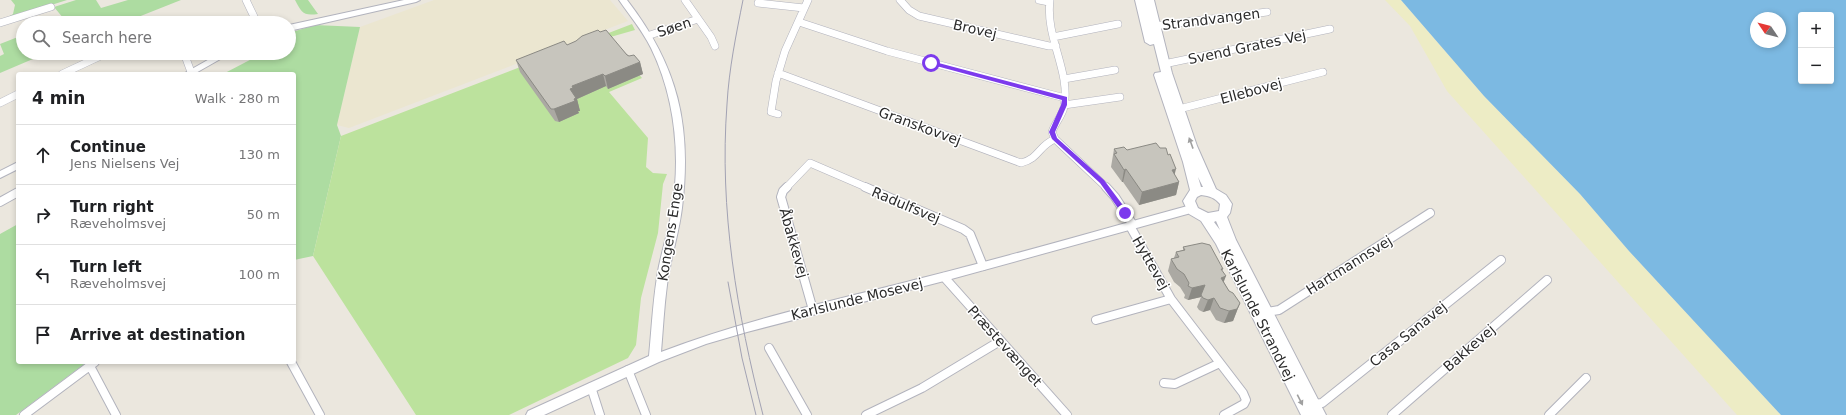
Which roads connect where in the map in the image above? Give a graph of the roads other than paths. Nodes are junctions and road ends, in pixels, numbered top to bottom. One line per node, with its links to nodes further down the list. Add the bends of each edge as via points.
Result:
1 (246, 0): 16 (street)
2 (416, 0): 22 (street)
3 (623, 0): 25 (street, Kongens Enge)
4 (685, 0): 18 (street, Søen)
5 (808, 0): 13 (street)
6 (900, 0): 28 (street, Brovej, via 919,16)
7 (1039, 0): 10 (street)
8 (1140, 0): 50 (main road, via 1156,67 1189,162)
9 (1149, 0): 23 (main road)
10 (1050, 1): 26 (street, via 1048,17)
11 (758, 3): 13 (street)
12 (51, 6): 15 (street)
13 (804, 8): 19 (street)
14 (1267, 12): 23 (street, Strandvangen)
15 (21, 16)
16 (253, 16)
17 (16, 18): 20 (street)
18 (698, 19): 25 (street, Søen); 27 (street, Søen)
19 (799, 22): 38 (street); 42 (street, via 887,51)
20 (0, 23)
21 (1118, 24): 26 (street)
22 (296, 26)
23 (1154, 26): 32 (main road)
24 (1330, 29): 32 (street, Svend Grates Vej)
25 (650, 35): 69 (street, Kongens Enge, via 666,72 676,107 680,134 677,209 663,274)
26 (1053, 37): 28 (street)
27 (715, 46)
28 (1056, 46): 39 (street)
29 (92, 60): 34 (street)
30 (186, 60): 35 (street)
31 (214, 60): 36 (street)
32 (1164, 64): 44 (main road)
33 (1115, 70): 39 (street)
34 (66, 72)
35 (189, 72)
36 (191, 72)
37 (1323, 72): 44 (street, Ellebovej)
38 (778, 73): 45 (street, via 771,112); 46 (street, Granskovvej, via 1021,163 1032,160 1046,143)
39 (1064, 79): 42 (street)
40 (16, 95): 43 (street)
41 (1120, 97): 42 (street)
42 (1064, 102): 46 (street, via 1052,132)
43 (0, 103)
44 (1179, 109): 51 (main road, one-way to 44, via 1201,172)
45 (778, 114)
46 (1055, 139): 58 (street, Hyttevej, via 1102,182 1115,197)
47 (810, 163): 60 (street, Radulfsvej, via 963,229 970,234); 64 (street, Åbakkevej, via 783,191 781,197)
48 (16, 167): 49 (street)
49 (0, 175)
50 (1196, 192): 51 (main road); 54 (main road, via 1188,201)
51 (1211, 192): 56 (main road, via 1221,197 1226,204 1226,209)
52 (16, 193): 53 (street)
53 (1, 199)
54 (1191, 209): 57 (main road); 58 (street, Karlslunde Mosevej)
55 (1430, 213): 65 (street, Hartmannsvej, via 1279,310)
56 (1220, 216): 57 (main road); 65 (main road, Karlslunde Strandvej)
57 (1205, 217): 77 (main road, Karlslunde Strandvej, one-way to 77)
58 (1131, 226): 60 (street, Karlslunde Mosevej); 63 (street, Hyttevej)
59 (1501, 260): 77 (street, Casa Sanavej)
60 (983, 266): 61 (street, Karlslunde Mosevej)
61 (944, 277): 64 (street, Karlslunde Mosevej); 67 (street, Præstevænget)
62 (1546, 280): 88 (street, Bakkevej)
63 (1171, 299): 66 (street, Hyttevej); 70 (street, Hyttevej)
64 (813, 310): 69 (street, Karlslunde Mosevej, via 718,336)
65 (1267, 312): 77 (main road, Karlslunde Strandvej)
66 (1096, 320)
67 (1000, 341): 85 (street, via 922,388); 86 (street, Præstevænget)
68 (769, 348): 84 (street)
69 (655, 359): 73 (street, Karlslunde Mosevej)
70 (1220, 363): 75 (street, via 1175,384); 87 (street, Hyttevej, via 1246,400 1244,404)
71 (93, 364): 78 (street); 79 (street)
72 (292, 364): 80 (street)
73 (628, 370): 76 (street, Karlslunde Mosevej); 83 (street)
74 (1586, 378): 89 (street)
75 (1164, 383)
76 (591, 387): 81 (street, Karlslunde Mosevej); 82 (street)
77 (1314, 411)
78 (24, 415)
79 (116, 415)
80 (320, 415)
81 (532, 415)
82 (600, 415)
83 (646, 415)
84 (807, 415)
85 (866, 415)
86 (1067, 415)
87 (1224, 415)
88 (1392, 415)
89 (1549, 415)

